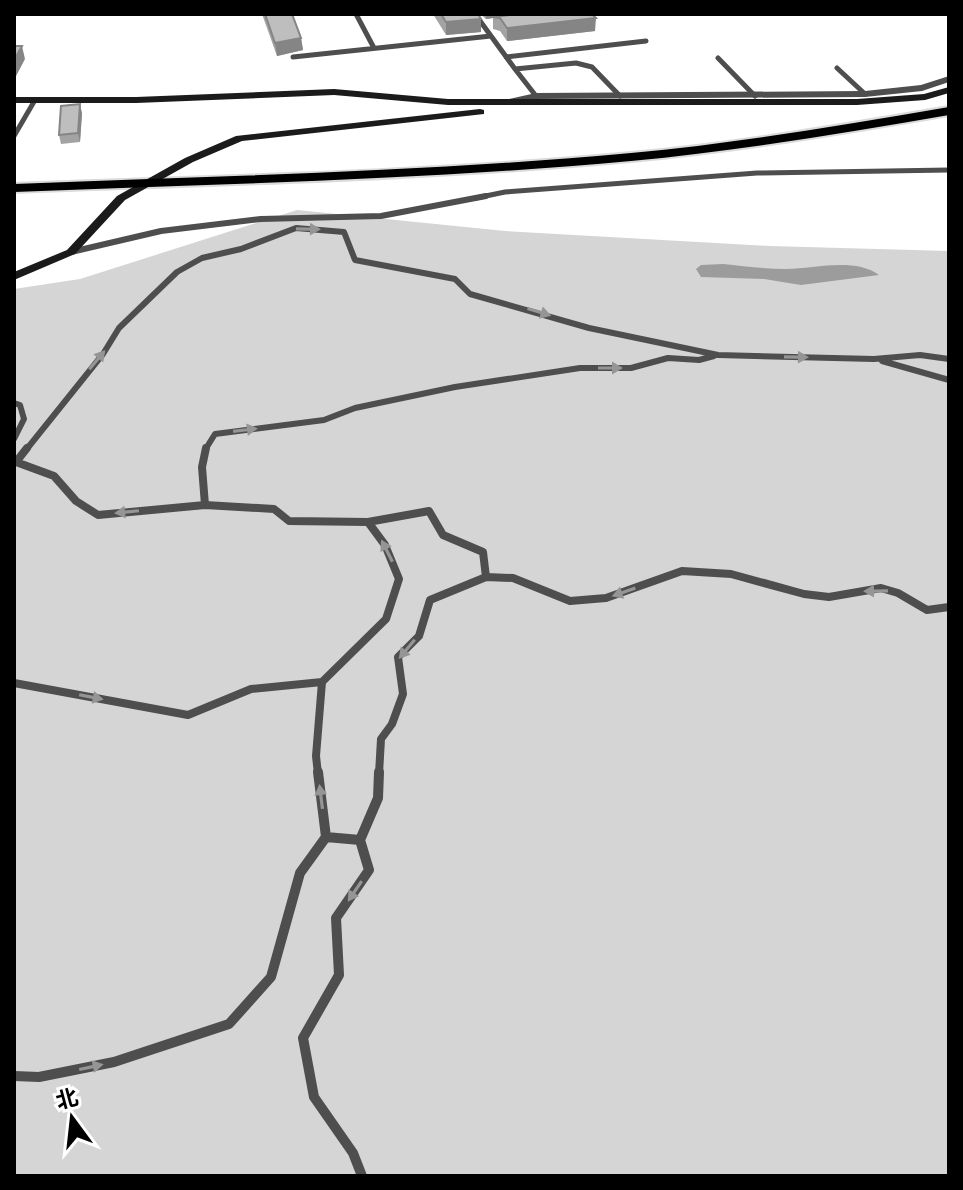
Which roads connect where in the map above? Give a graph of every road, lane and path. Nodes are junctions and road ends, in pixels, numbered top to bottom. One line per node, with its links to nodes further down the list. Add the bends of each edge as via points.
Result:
1 (356, 14): 7 (lane)
2 (475, 14): 4 (lane)
3 (498, 24): 4 (lane)
4 (483, 25): 5 (lane)
5 (491, 36): 7 (lane); 9 (lane)
6 (646, 41): 9 (lane)
7 (374, 48): 8 (lane)
8 (293, 57)
9 (506, 57): 12 (lane)
10 (718, 58): 18 (lane)
11 (837, 68): 15 (lane)
12 (515, 69): 16 (lane); 17 (lane, via 576,63 592,67)
13 (949, 79): 15 (street, via 922,88)
14 (949, 90): 21 (street, via 857,102)
15 (865, 94): 18 (street)
16 (536, 96): 17 (street); 21 (street)
17 (620, 96): 18 (street)
18 (755, 96)
19 (14, 100): 20 (street)
20 (35, 100): 21 (street, via 334,92); 23 (lane)
21 (497, 103): 25 (street, via 483,111 240,138)
22 (949, 111): 25 (main road, via 632,157 331,177)
23 (14, 136)
24 (949, 170): 27 (lane, via 757,173 505,192 381,216 261,219 161,231)
25 (149, 182): 26 (main road); 27 (street, via 121,198)
26 (14, 188)
27 (71, 252): 28 (street)
28 (14, 276)
29 (718, 355): 30 (lane, one-way to 30); 35 (lane, one-way to 29, via 119,328 177,272 202,258 296,228 344,232 355,260 455,279 470,294 589,328); 36 (lane, one-way to 29, via 200,471 215,434 324,420 355,408 455,387)
30 (874, 359): 31 (lane); 32 (lane)
31 (949, 359)
32 (949, 380)
33 (14, 403): 34 (lane, via 20,405 24,419)
34 (14, 439)
35 (15, 462): 36 (lane, one-way to 35, via 98,515 76,501 54,476)
36 (205, 505): 37 (lane, via 274,509 289,521)
37 (368, 522): 38 (lane, via 429,511 445,539 483,552); 40 (lane, one-way to 37, via 386,619 399,579)
38 (486, 577): 39 (lane, one-way to 38, via 927,610 881,588 829,597 804,594 731,574 682,571 606,598 570,601 513,578); 43 (lane, one-way to 43, via 430,600 419,636 398,657 403,694 381,739 378,798)
39 (949, 607)
40 (322, 682): 41 (lane, one-way to 40, via 188,715 251,689); 42 (lane, one-way to 40, via 316,756)
41 (14, 683)
42 (326, 837): 43 (lane); 44 (lane, one-way to 42, via 39,1077 114,1062 229,1024 271,977 300,873)
43 (360, 840): 45 (lane, one-way to 45, via 369,870 336,918 339,975 303,1038 314,1097 353,1153)
44 (14, 1076)
45 (362, 1176)

